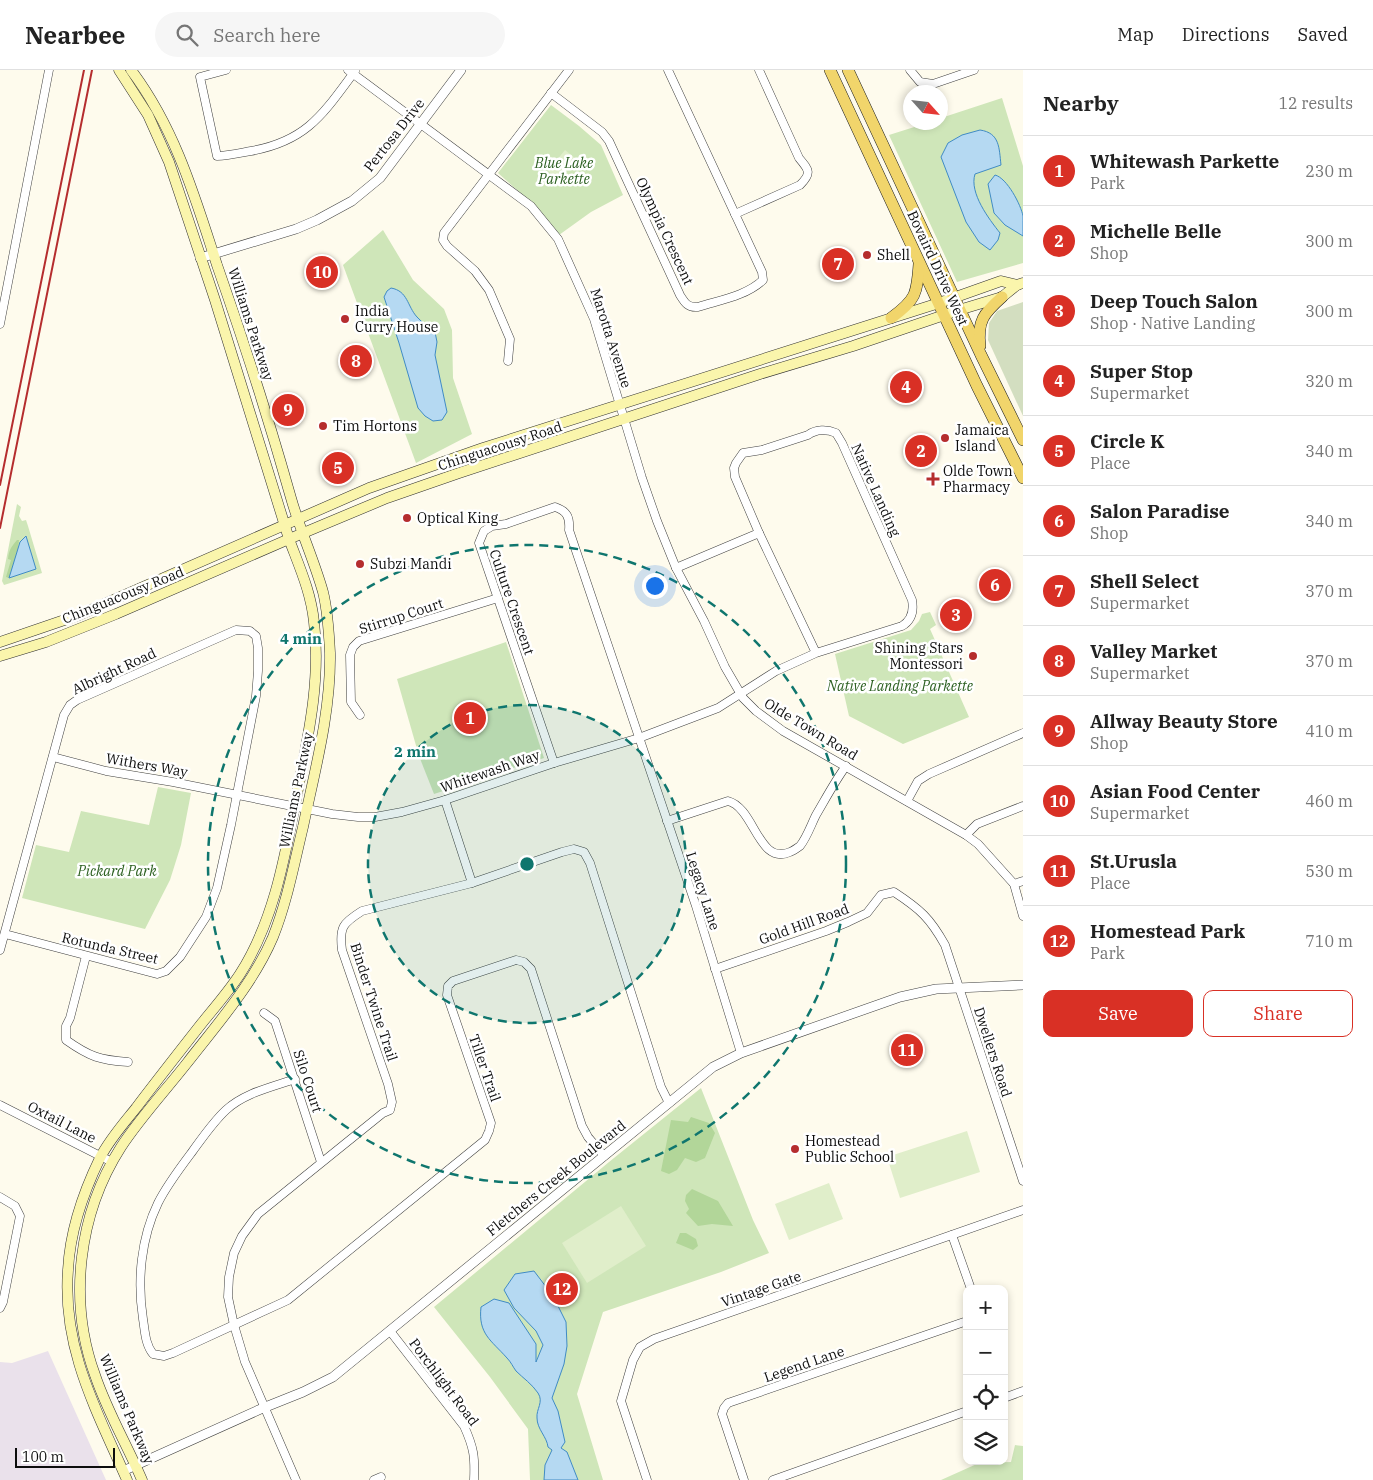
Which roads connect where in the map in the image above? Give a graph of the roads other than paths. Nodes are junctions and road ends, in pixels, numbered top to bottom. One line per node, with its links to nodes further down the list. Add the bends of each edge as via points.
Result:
1 (49, 70): 28 (street)
2 (119, 70): 19 (main road, Williams Parkway, via 148,116 169,162)
3 (131, 70): 18 (main road, Williams Parkway, via 174,143)
4 (226, 70): 13 (street, via 200,77 217,156 271,148 301,133 323,114)
5 (461, 70): 15 (street, Pertosa Drive)
6 (569, 70): 14 (street)
7 (668, 70): 17 (street, Olympia Crescent)
8 (759, 70): 17 (street, via 806,167 808,178 800,185)
9 (830, 70): 20 (main road, Bovaird Drive West)
10 (848, 70): 23 (main road, Bovaird Drive West)
11 (910, 70): 12 (street, via 920,82 933,84)
12 (974, 70)
13 (352, 71): 15 (street, Marotta Avenue)
14 (552, 92): 16 (street); 17 (street, Olympia Crescent, via 602,132 608,141 680,295 692,308 743,293 763,280)
15 (422, 123): 16 (street, Marotta Avenue); 18 (street, Pertosa Drive, via 380,178 352,201 296,229)
16 (490, 174): 30 (street, via 444,233 444,240 489,290 510,339); 31 (street, Marotta Avenue, via 531,206 558,239 594,319)
17 (735, 214)
18 (214, 254): 19 (street, Pertosa Drive); 35 (main road, Williams Parkway, via 276,444)
19 (200, 258): 36 (main road, Williams Parkway)
20 (919, 262): 24 (main road, Bovaird Drive West); 27 (main road, via 917,290 905,307)
21 (1020, 284): 22 (main road, Chinguacousy Road); 23 (main road, Chinguacousy Road, via 1001,281)
22 (1002, 297): 25 (main road, Chinguacousy Road); 29 (main road, via 987,310 979,327)
23 (954, 298): 24 (main road, Chinguacousy Road); 25 (main road, Bovaird Drive West)
24 (939, 303): 26 (main road, Bovaird Drive West); 27 (main road, Chinguacousy Road)
25 (960, 310): 26 (main road, Chinguacousy Road); 29 (main road, Bovaird Drive West)
26 (944, 315): 32 (main road, Chinguacousy Road); 34 (main road, Bovaird Drive West)
27 (891, 318): 31 (main road, Chinguacousy Road)
28 (0, 321)
29 (981, 355): 33 (main road, Bovaird Drive West)
30 (508, 361)
31 (619, 404): 32 (street, Marotta Avenue); 35 (main road, Chinguacousy Road, via 395,478)
32 (624, 419): 38 (main road, Chinguacousy Road, via 388,498); 40 (street, Olde Town Road)
33 (1023, 440)
34 (1023, 478)
35 (297, 520): 36 (main road, Chinguacousy Road); 38 (main road, Williams Parkway)
36 (284, 526): 39 (main road, Williams Parkway); 42 (main road, Chinguacousy Road, via 78,616)
37 (759, 533): 40 (street); 43 (street, Native Landing); 43 (street, Native Landing, via 735,477 734,468 739,458 743,453 762,450 816,431 836,433 914,607 909,620 902,626)
38 (302, 534): 39 (main road, Chinguacousy Road); 57 (main road, Williams Parkway, via 323,594 330,655 327,707)
39 (288, 539): 44 (main road, Chinguacousy Road, via 116,614); 55 (main road, Williams Parkway, via 309,594 316,650 312,713)
40 (676, 568): 45 (street, Olde Town Road)
41 (498, 598): 46 (street, Stirrup Court, via 359,641 350,655 350,702); 48 (street, Culture Crescent, via 480,549 484,531 555,507 561,509 570,520 569,530); 50 (street, Culture Crescent)
42 (2, 641)
43 (816, 653): 45 (street, Native Landing, via 776,670)
44 (0, 656)
45 (740, 693): 48 (street, Whitewash Way, via 718,708); 51 (street, Olde Town Road, via 756,711 784,731)
46 (360, 715)
47 (1023, 733): 54 (street, via 929,774 918,781)
48 (639, 738): 50 (street, Whitewash Way); 58 (street, Legacy Lane)
49 (53, 757): 52 (street, Withers Way, via 106,772); 52 (street, Albright Road, via 64,714 77,700 236,630 250,631 256,636 258,671); 64 (street, Albright Road)
50 (554, 763): 53 (street, Whitewash Way)
51 (846, 766): 54 (street, Olde Town Road); 58 (street, via 799,847 782,855 769,851 735,803 728,801)
52 (238, 794): 55 (street, Whitewash Way); 66 (street, Rotunda Street, via 217,888 206,917 172,966 157,974)
53 (445, 800): 57 (street, Whitewash Way, via 375,817); 61 (street)
54 (907, 801): 59 (street, Olde Town Road)
55 (295, 806): 57 (street, Whitewash Way); 76 (main road, Williams Parkway, via 269,913 251,955 223,998)
56 (1023, 806): 59 (street, via 977,824)
57 (307, 809): 78 (main road, Williams Parkway, via 280,917 255,972)
58 (667, 821): 67 (street, Legacy Lane)
59 (966, 835): 62 (street, Olde Town Road)
60 (1023, 880): 62 (street)
61 (472, 884): 74 (street, Binder Twine Trail, via 562,852 574,849 584,852 660,1088); 79 (street, Binder Twine Trail, via 362,911 347,921 340,934 342,950 392,1102 390,1110)
62 (1014, 884): 63 (street, Olde Town Road)
63 (1023, 916)
64 (5, 934): 65 (street, Albright Road); 66 (street, Rotunda Street)
65 (0, 950)
66 (86, 956): 72 (street, via 66,1026 66,1040 99,1059)
67 (715, 969): 69 (street, Gold Hill Road, via 848,922 867,913 881,895 894,892 933,924 945,945); 71 (street, Legacy Lane)
68 (1023, 986): 69 (street, Fletchers Creek Boulevard)
69 (958, 988): 71 (street, Fletchers Creek Boulevard, via 900,997); 80 (street, Dwellers Road)
70 (264, 1013): 73 (street, Silo Court, via 275,1021)
71 (741, 1053): 74 (street, Fletchers Creek Boulevard, via 713,1067)
72 (128, 1062)
73 (295, 1079): 79 (street, Silo Court); 87 (street, via 242,1098 226,1109 158,1203 145,1238 140,1276 141,1309 147,1346 154,1354 164,1356 173,1353)
74 (669, 1103): 77 (street, Fletchers Creek Boulevard)
75 (0, 1105): 76 (street, Oxtail Lane)
76 (100, 1156): 78 (street, Oxtail Lane); 94 (main road, Williams Parkway, via 79,1208 68,1270 67,1296 78,1366)
77 (604, 1156): 87 (street, Tiller Trail, via 582,1126 531,969 516,960 453,980 447,995 490,1123 485,1140 288,1300); 88 (street, Fletchers Creek Boulevard)
78 (112, 1162): 93 (main road, Williams Parkway, via 85,1237 80,1298 94,1374)
79 (321, 1162): 87 (street, Binder Twine Trail, via 258,1214 242,1236 229,1277 228,1296)
80 (1023, 1181)
81 (0, 1197): 85 (street, via 14,1206 20,1216)
82 (1023, 1210): 83 (street, Vintage Gate)
83 (952, 1235): 84 (street); 98 (street, Vintage Gate, via 640,1346 621,1401)
84 (970, 1285)
85 (0, 1308)
86 (963, 1322): 99 (street, Legend Lane, via 728,1403 722,1414)
87 (234, 1325): 91 (street, Binder Twine Trail)
88 (390, 1332): 91 (street, Fletchers Creek Boulevard, via 333,1376); 97 (street, Porchlight Road, via 464,1426 475,1457)
89 (1023, 1391): 90 (street)
90 (1008, 1397)
91 (263, 1408): 93 (street, Fletchers Creek Boulevard); 96 (street, Binder Twine Trail)
92 (963, 1412): 100 (street)
93 (135, 1465): 94 (street, Fletchers Creek Boulevard); 95 (main road, Williams Parkway)
94 (125, 1475)
95 (142, 1480)
96 (296, 1480)
97 (474, 1480)
98 (647, 1480)
99 (744, 1480)
100 (773, 1480)

